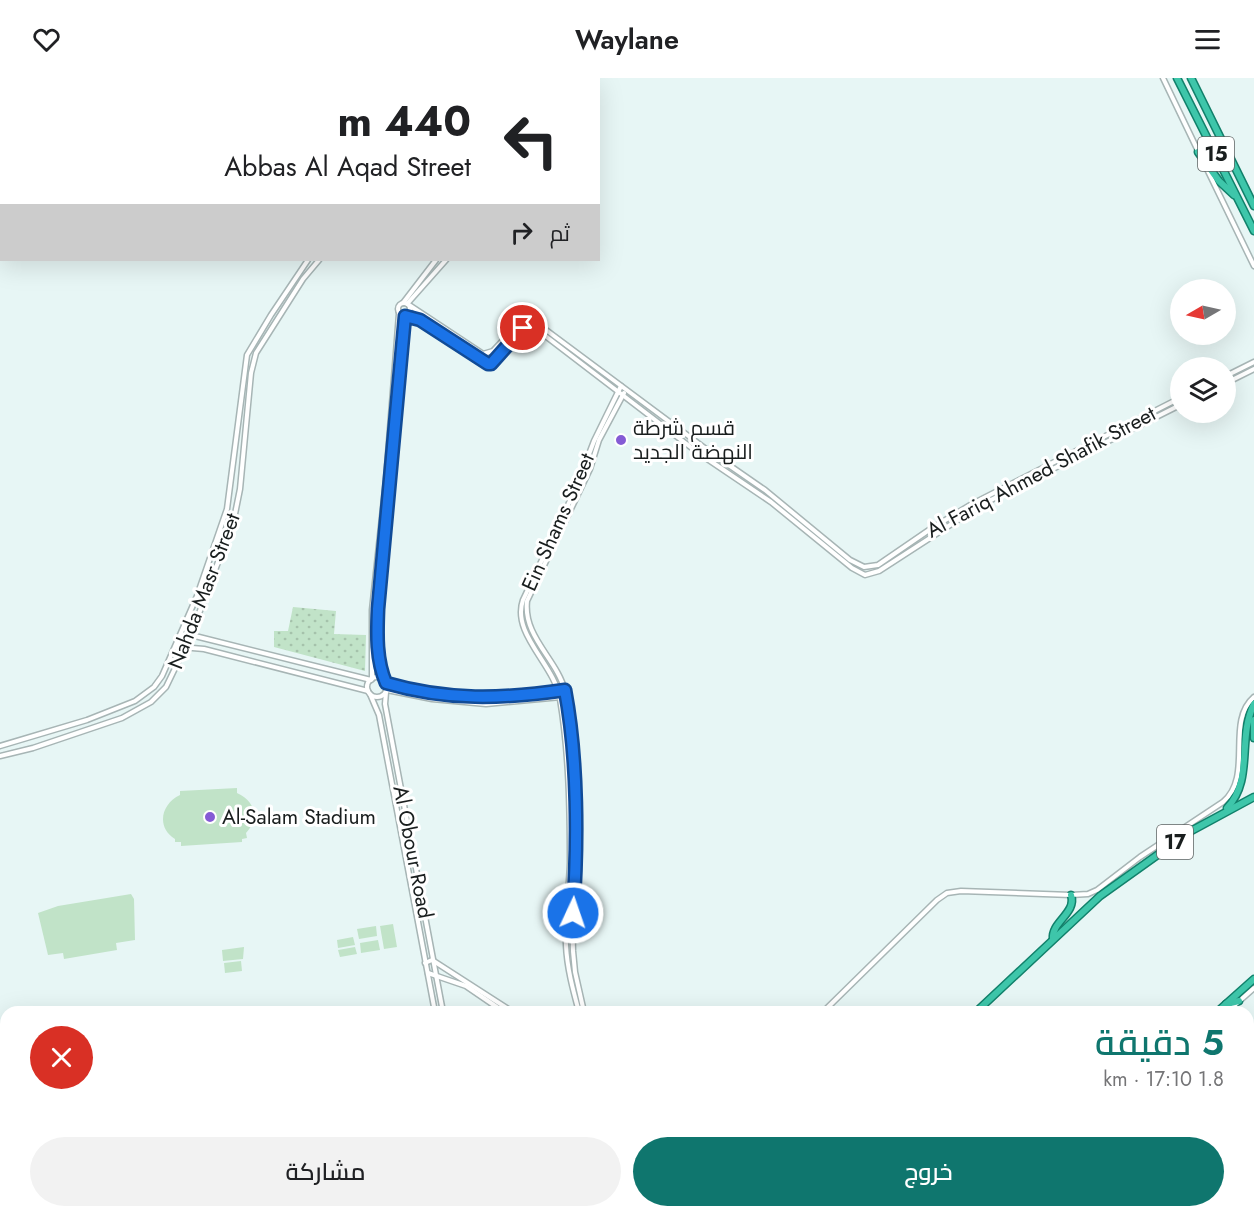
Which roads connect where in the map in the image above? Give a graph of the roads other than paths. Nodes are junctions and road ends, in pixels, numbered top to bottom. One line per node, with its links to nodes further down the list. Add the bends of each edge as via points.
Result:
1 (1163, 78): 4 (street)
2 (1177, 78): 5 (highway, 15)
3 (1191, 78): 6 (highway, 15)
4 (1198, 152): 5 (highway, via 1221,184); 12 (street)
5 (1237, 197): 7 (highway, 15)
6 (1254, 206)
7 (1254, 231)
8 (307, 261): 32 (street, Nahda Masr Street, via 246,359 230,497)
9 (318, 261): 34 (street, Nahda Masr Street, via 256,353 238,499)
10 (435, 261): 13 (street)
11 (445, 261): 13 (street)
12 (1254, 266)
13 (406, 304): 14 (street, via 398,307); 15 (street, via 410,311); 20 (street, Al Fariq Ahmed Shafik Street, via 483,354 493,351 519,322 531,319)
14 (399, 314): 15 (street); 42 (street, via 372,610)
15 (406, 315): 22 (street, Al Fariq Ahmed Shafik Street, via 488,364 520,331 531,327); 43 (street, via 378,609 379,658)
16 (1254, 362): 18 (street)
17 (1254, 369): 19 (street)
18 (1236, 371)
19 (1236, 378)
20 (621, 386): 21 (street, Al Fariq Ahmed Shafik Street); 22 (street, Ein Shams Street)
21 (626, 390): 23 (street, Ein Shams Street); 26 (street, Al Fariq Ahmed Shafik Street)
22 (618, 391): 23 (street, Al Fariq Ahmed Shafik Street); 47 (street, Ein Shams Street, via 521,605 523,626)
23 (623, 395): 27 (street, Al Fariq Ahmed Shafik Street); 45 (street, Ein Shams Street, via 527,601 528,623)
24 (1170, 403): 28 (street, Al Fariq Ahmed Shafik Street)
25 (1170, 410): 29 (street, Al Fariq Ahmed Shafik Street, via 1011,489)
26 (785, 507): 27 (street); 33 (street, Al Fariq Ahmed Shafik Street)
27 (781, 511): 33 (street, Al Fariq Ahmed Shafik Street)
28 (941, 522): 29 (street); 30 (street, Al Fariq Ahmed Shafik Street)
29 (945, 527): 31 (street, Al Fariq Ahmed Shafik Street)
30 (932, 528): 31 (street); 33 (street, Al Fariq Ahmed Shafik Street, via 871,567 857,565)
31 (935, 533): 33 (street, Al Fariq Ahmed Shafik Street, via 868,575 857,572)
32 (214, 544): 34 (street); 35 (street, Nahda Masr Street)
33 (829, 546)
34 (223, 548): 36 (street, Nahda Masr Street)
35 (212, 553): 36 (street); 38 (street, Nahda Masr Street)
36 (219, 556): 37 (street, Nahda Masr Street)
37 (191, 635): 39 (street, Nahda Masr Street); 40 (street)
38 (177, 644): 39 (street); 44 (street, Nahda Masr Street)
39 (187, 646): 41 (street); 49 (street, Nahda Masr Street)
40 (266, 654): 41 (street); 42 (street)
41 (263, 664): 48 (street)
42 (371, 679): 43 (street); 48 (street)
43 (386, 682): 46 (street); 47 (street, via 423,693 464,698)
44 (153, 688): 49 (street); 50 (street, Nahda Masr Street)
45 (565, 690): 47 (street); 51 (street, Ein Shams Street)
46 (386, 691): 48 (street, via 380,696); 53 (street, via 486,704); 64 (street, Al Obour Road, via 385,704)
47 (558, 691): 53 (street, Ein Shams Street)
48 (369, 692): 65 (street, Al Obour Road, via 379,715)
49 (160, 694): 54 (street, Nahda Masr Street)
50 (143, 695): 54 (street); 58 (street, Nahda Masr Street, via 107,713)
51 (566, 697): 53 (street); 79 (street, Ein Shams Street, via 575,798 573,951)
52 (1254, 697): 62 (street, via 1243,714 1239,773 1231,795 1097,890)
53 (560, 698): 78 (street, Ein Shams Street, via 569,792 566,944)
54 (150, 702): 59 (street, Nahda Masr Street, via 112,722)
55 (1254, 704): 61 (highway, via 1247,727 1242,787)
56 (1254, 720): 57 (highway)
57 (1254, 738)
58 (0, 746)
59 (0, 756)
60 (1254, 797): 61 (highway, 17)
61 (1222, 813): 63 (highway, 17, via 1109,890)
62 (1071, 895): 63 (highway, via 1071,907 1054,930); 80 (street, via 947,893)
63 (1053, 939): 70 (highway, 17)
64 (434, 961): 65 (street); 67 (street, Al Obour Road); 77 (street)
65 (425, 963): 66 (street, Al Obour Road)
66 (427, 973): 67 (street); 74 (street, Al Obour Road)
67 (437, 977): 75 (street, Al Obour Road); 76 (street, via 466,986)
68 (1254, 979): 73 (highway)
69 (1254, 988): 72 (street)
70 (1000, 989): 71 (highway); 81 (highway, 17)
71 (1006, 995)
72 (1239, 1002): 73 (highway); 82 (street)
73 (1226, 1005)
74 (434, 1006)
75 (442, 1006)
76 (495, 1006)
77 (504, 1006)
78 (578, 1006)
79 (583, 1006)
80 (829, 1006)
81 (982, 1006)
82 (1234, 1006)

